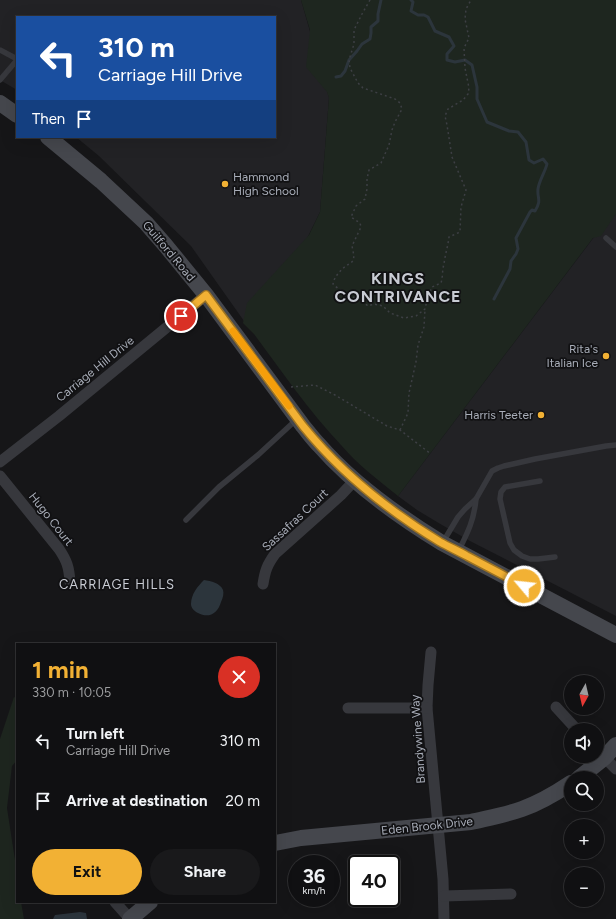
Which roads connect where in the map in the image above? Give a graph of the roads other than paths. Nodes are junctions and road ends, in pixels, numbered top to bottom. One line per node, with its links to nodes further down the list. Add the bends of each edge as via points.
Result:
1 (0, 50): 2 (lane)
2 (16, 58)
3 (16, 60): 4 (lane)
4 (0, 80)
5 (0, 103): 6 (street)
6 (16, 114)
7 (49, 138): 10 (street, Guilford Road, via 146,223)
8 (606, 238): 9 (lane)
9 (616, 247)
10 (206, 295): 11 (street, Guilford Road); 13 (street, Carriage Hill Drive)
11 (298, 418): 15 (street, Guilford Road, via 319,445); 18 (lane, via 219,487)
12 (616, 445): 17 (lane, via 498,468 492,471)
13 (0, 462)
14 (0, 476): 22 (street, Hugo Court, via 59,549 70,570)
15 (355, 480): 19 (street, Guilford Road, via 416,527); 23 (street, Sassafras Court, via 275,554 265,571)
16 (540, 480): 21 (lane, via 505,487 500,499 510,543 514,550 530,559)
17 (476, 499): 19 (lane, via 458,516); 20 (lane, via 471,525)
18 (186, 520)
19 (442, 543): 20 (street, Guilford Road)
20 (458, 551): 24 (street, Guilford Road)
21 (555, 556)
22 (70, 582)
23 (263, 584)
24 (616, 635)
25 (431, 652): 28 (street, Brandywine Way)
26 (556, 707): 29 (street)
27 (348, 708): 28 (street)
28 (427, 708): 37 (street, Brandywine Way)
29 (571, 723)
30 (616, 745): 31 (street)
31 (604, 752)
32 (604, 758): 34 (street)
33 (592, 763): 35 (street)
34 (616, 769)
35 (585, 771)
36 (564, 787): 37 (street, Eden Brook Drive, via 522,809 496,817)
37 (437, 825): 38 (street, Eden Brook Drive, via 301,838); 40 (street, Brandywine Way)
38 (276, 843)
39 (511, 894): 40 (street)
40 (444, 896): 44 (street, Brandywine Way)
41 (116, 903): 43 (street)
42 (149, 903): 43 (street)
43 (130, 919)
44 (444, 919)

